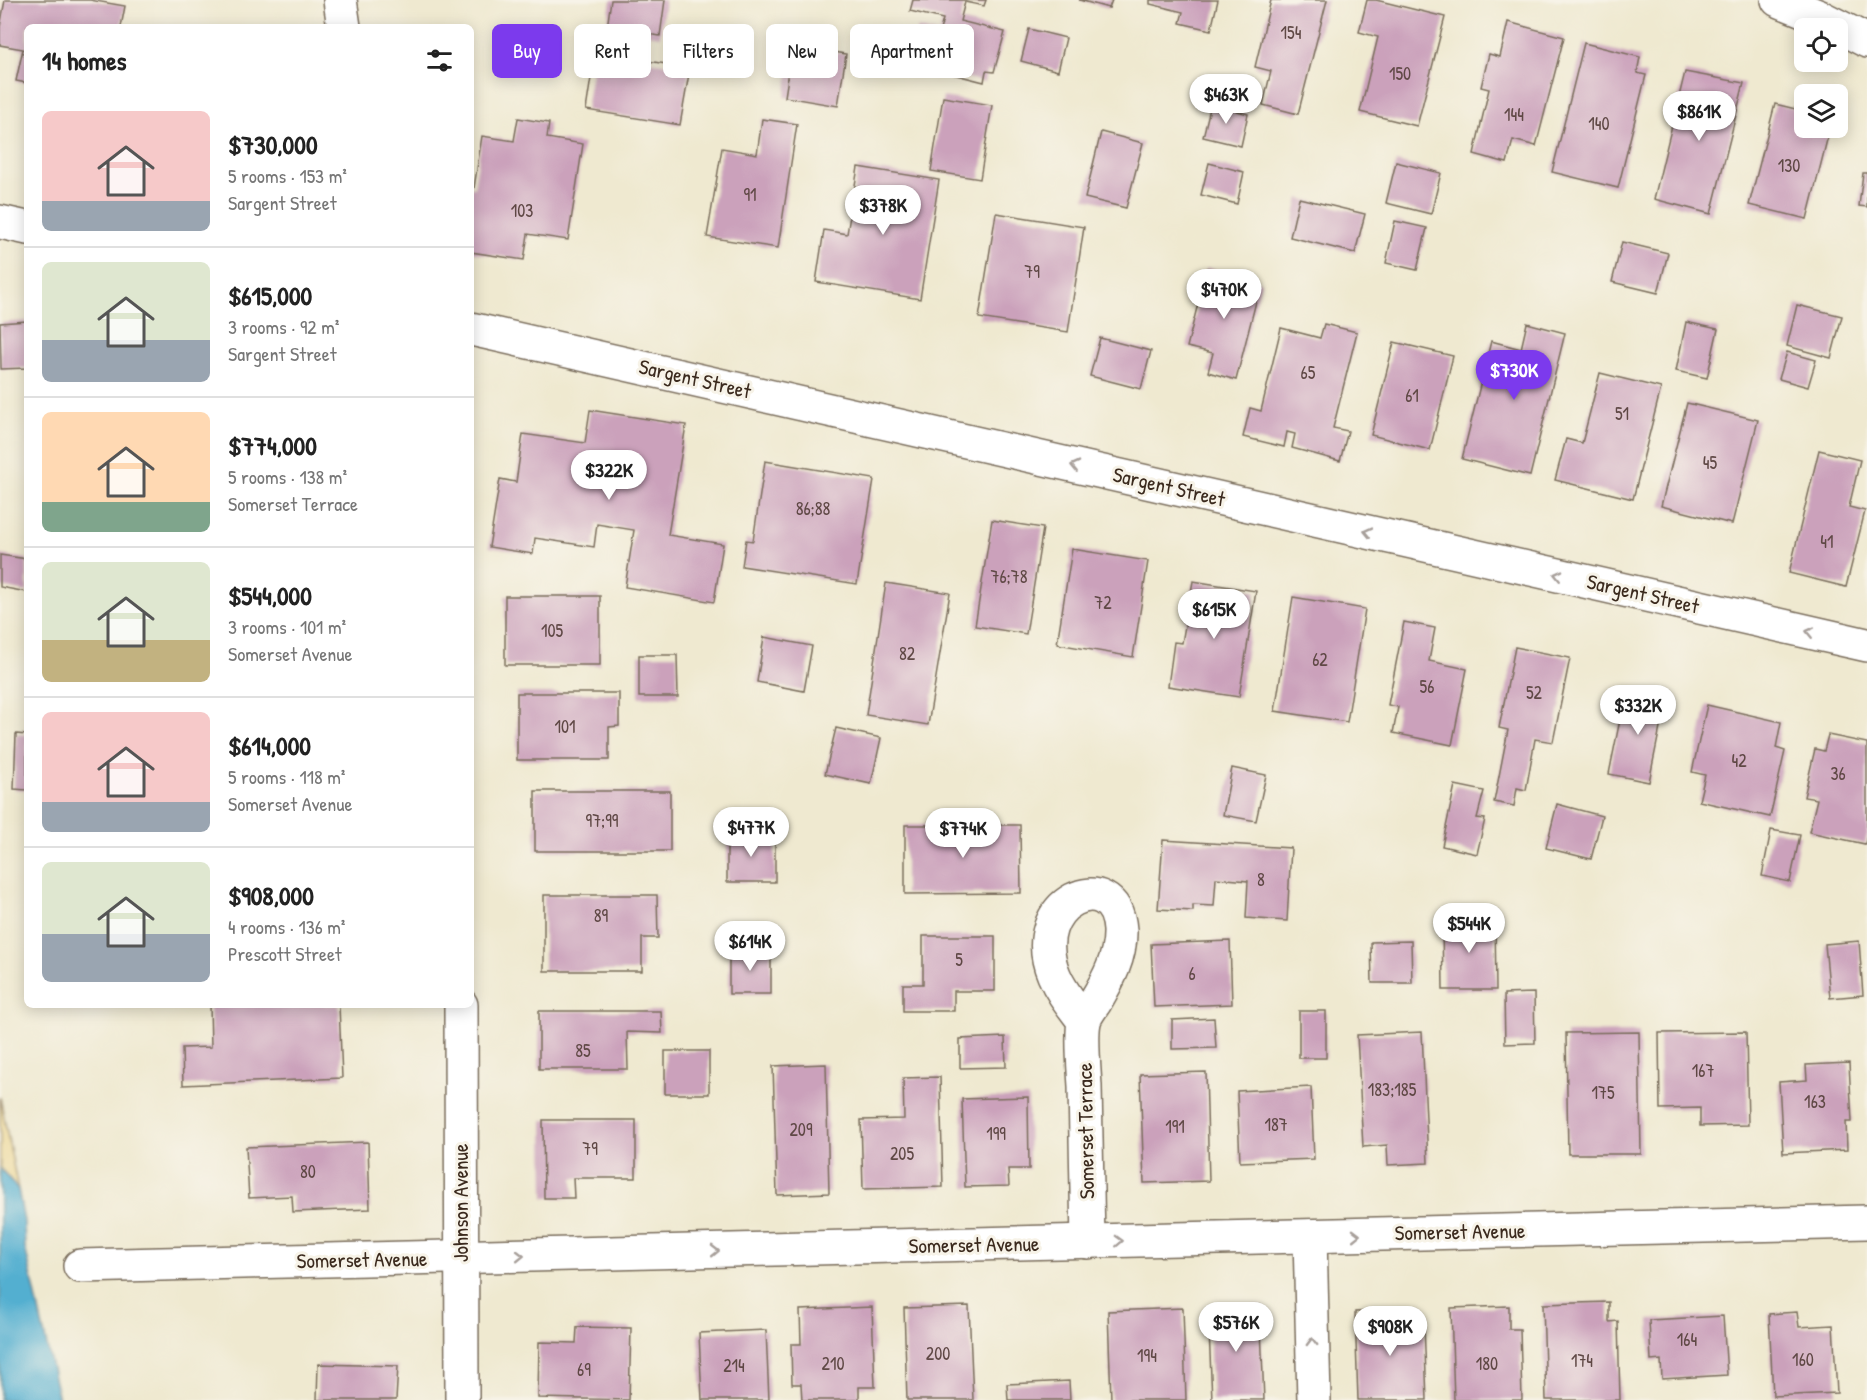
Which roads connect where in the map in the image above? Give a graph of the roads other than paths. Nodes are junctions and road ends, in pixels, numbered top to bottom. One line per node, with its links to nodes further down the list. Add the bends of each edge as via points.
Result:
1 (340, 0): 3 (street)
2 (1778, 0): 4 (street)
3 (344, 24)
4 (1867, 41)
5 (0, 222): 6 (street)
6 (24, 227)
7 (474, 330): 8 (street, Sargent Street, one-way to 7)
8 (1867, 645)
9 (461, 1008): 14 (street, Johnson Avenue)
10 (1083, 1021): 13 (street, Somerset Terrace)
11 (1867, 1222): 12 (street, Somerset Avenue, one-way to 11)
12 (1310, 1236): 13 (street, Somerset Avenue, one-way to 12); 17 (street, one-way to 12)
13 (1088, 1242): 14 (street, Somerset Avenue, one-way to 13)
14 (461, 1257): 15 (street, Somerset Avenue); 16 (street, Johnson Avenue)
15 (80, 1266)
16 (462, 1400)
17 (1314, 1400)

